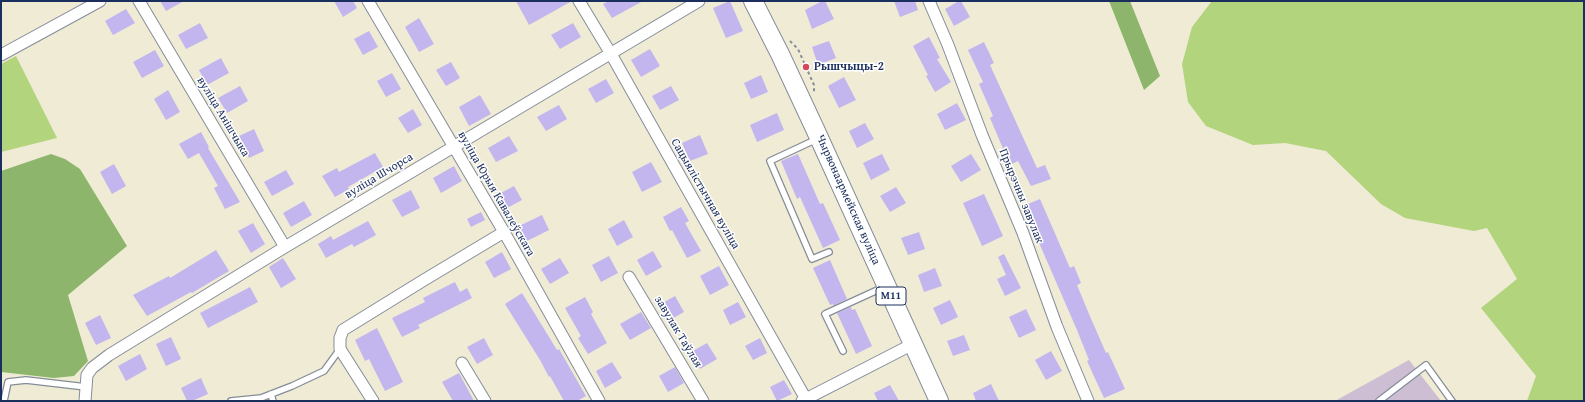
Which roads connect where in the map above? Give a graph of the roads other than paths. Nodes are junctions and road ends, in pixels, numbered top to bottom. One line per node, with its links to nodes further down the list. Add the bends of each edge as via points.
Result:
1 (100, 1): 9 (street)
2 (139, 1): 13 (street, вуліца Анішчыка)
3 (368, 1): 11 (street, вуліца Юрыя Кавалеўскага)
4 (579, 1): 8 (street, Сацыялістычная вуліца)
5 (700, 1): 8 (street, вуліца Шчорса)
6 (752, 1): 10 (highway, Чырвонаармейская вуліца / М11)
7 (928, 1): 33 (street, Прырэчны завулак, via 948,45)
8 (611, 54): 11 (street, вуліца Шчорса); 23 (street, Сацыялістычная вуліца)
9 (1, 55)
10 (820, 138): 14 (lane, via 770,162 812,260); 16 (highway, Чырвонаармейская вуліца / М11)
11 (454, 146): 12 (street, вуліца Юрыя Кавалеўскага); 13 (street, вуліца Шчорса)
12 (504, 232): 18 (street, via 343,330); 30 (street, вуліца Юрыя Кавалеўскага)
13 (285, 247): 21 (street, вуліца Шчорса, via 109,355 92,368 87,375)
14 (829, 252)
15 (629, 277): 31 (street, завулак Таўлая)
16 (886, 286): 17 (highway, Чырвонаармейская вуліца / М11); 19 (lane, via 825,314)
17 (912, 344): 23 (street); 32 (highway, Чырвонаармейская вуліца / М11)
18 (340, 349): 22 (lane, via 324,371); 28 (street)
19 (843, 351)
20 (462, 363): 29 (street)
21 (86, 387): 24 (lane, via 26,380 8,382); 25 (street, вуліца Шчорса)
22 (271, 394): 26 (lane, via 261,398); 27 (lane)
23 (805, 400)
24 (4, 401)
25 (85, 401)
26 (231, 401)
27 (273, 401)
28 (374, 401)
29 (485, 401)
30 (599, 401)
31 (703, 401)
32 (939, 401)
33 (1088, 401)
34 (1379, 401): 35 (lane, via 1426,365)
35 (1452, 401)

